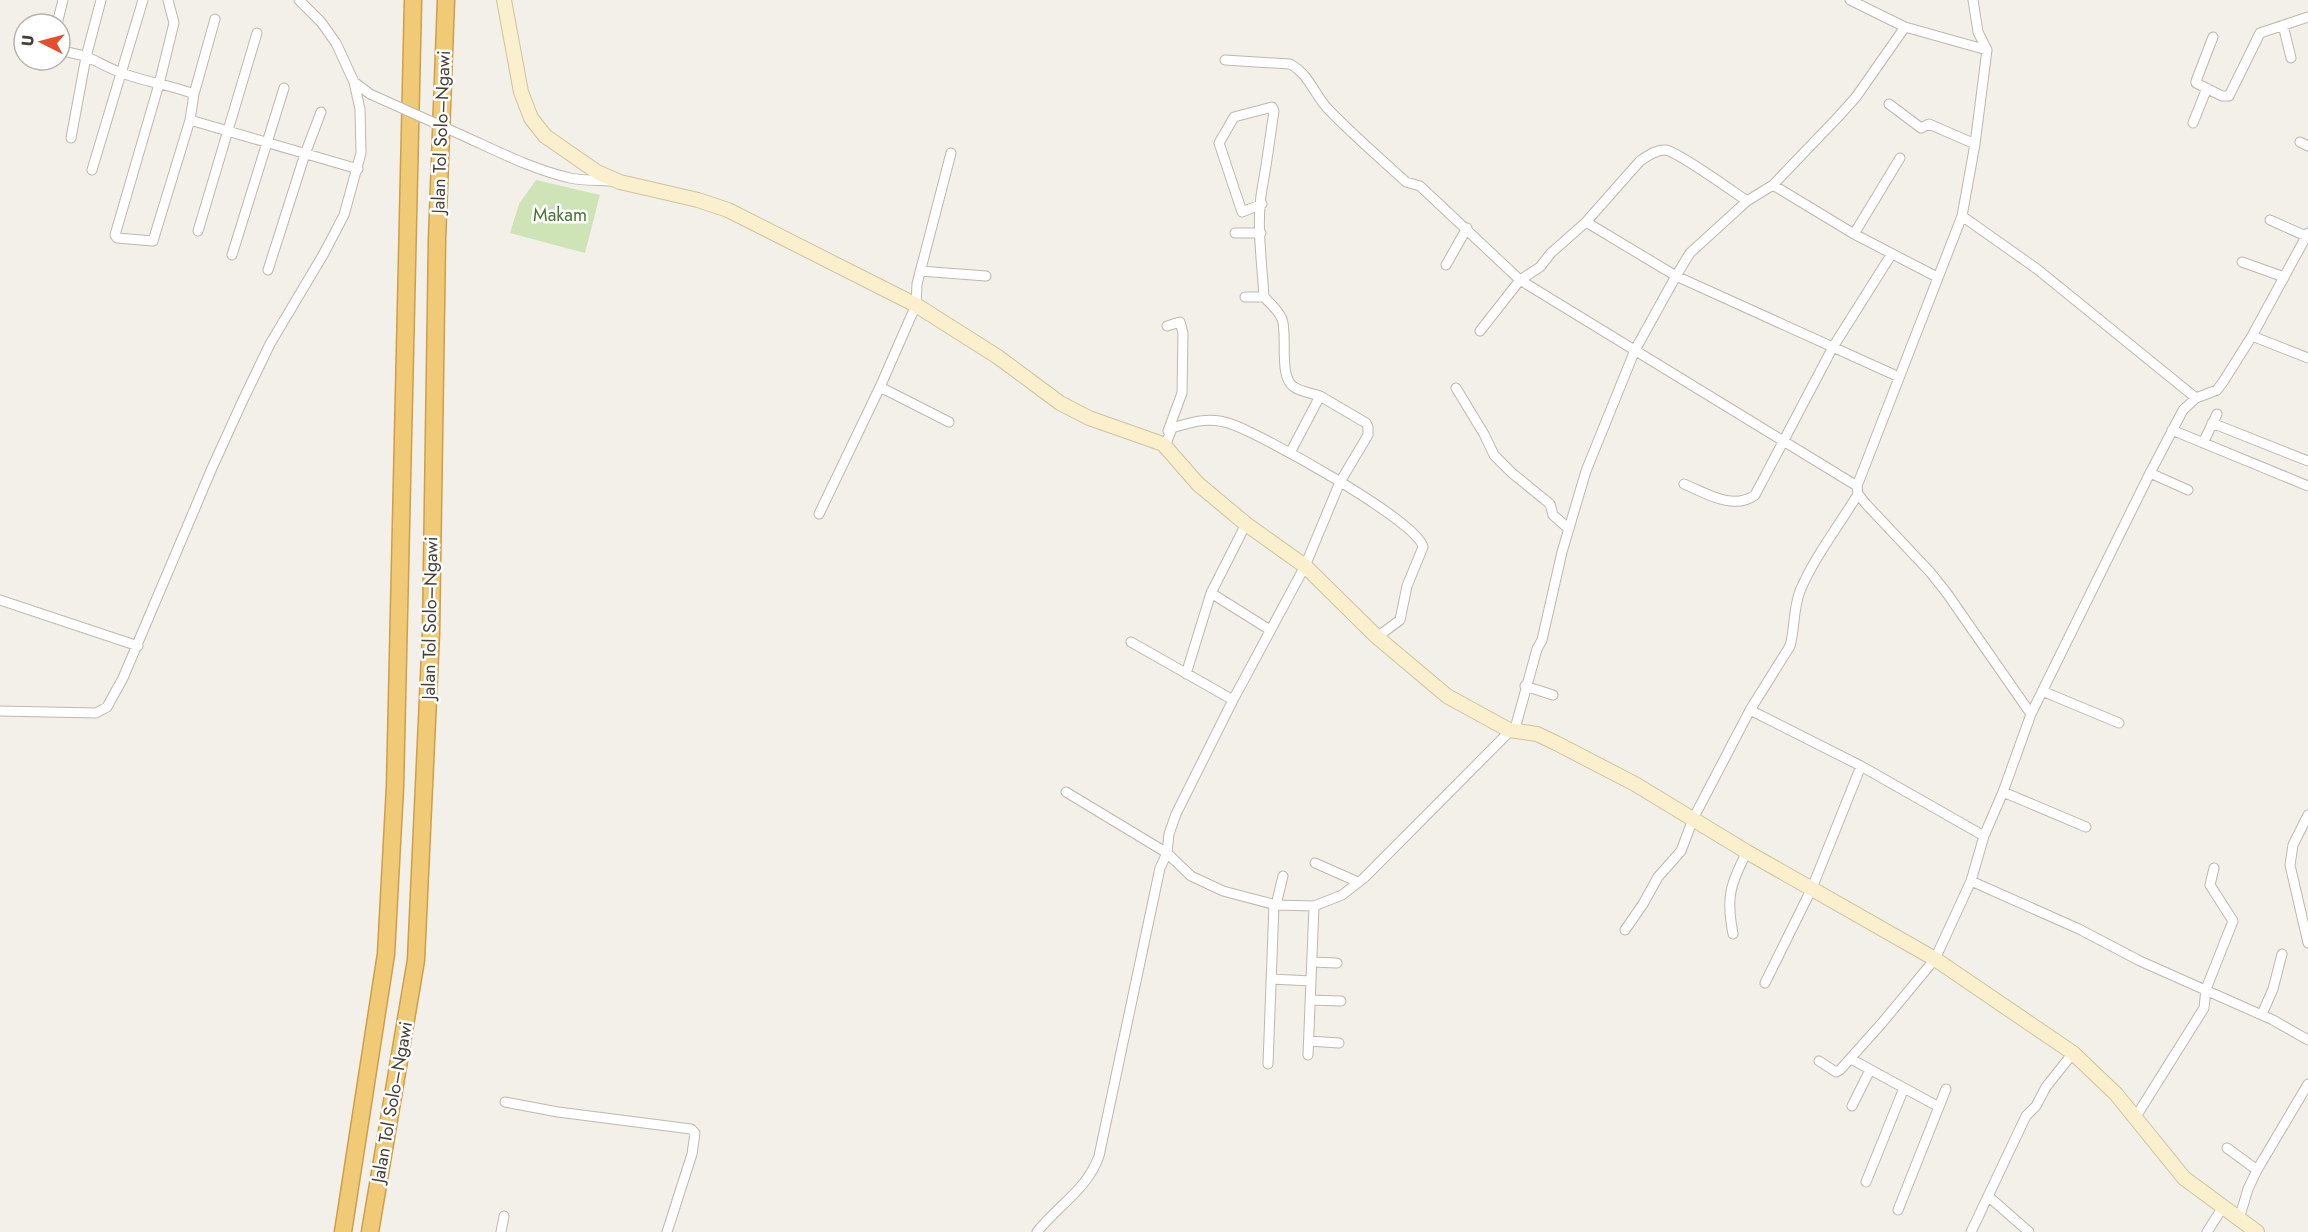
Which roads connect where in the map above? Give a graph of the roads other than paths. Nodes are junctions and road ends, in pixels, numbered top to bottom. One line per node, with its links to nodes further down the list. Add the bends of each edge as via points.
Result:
1 (101, 0): 18 (street)
2 (143, 0): 21 (street)
3 (168, 0): 23 (street, via 174,23)
4 (299, 0): 22 (street, via 336,43)
5 (413, 0): 168 (highway, Jalan Tol Solo–Ngawi, via 395,787 386,954)
6 (446, 0): 169 (highway, Jalan Tol Solo–Ngawi, via 437,240 431,633 416,960)
7 (504, 0): 40 (street, via 521,92 538,129 597,172)
8 (1850, 0): 13 (street)
9 (1973, 0): 16 (street, via 1978,32)
10 (2308, 17): 12 (street)
11 (215, 19): 26 (street)
12 (2283, 25): 19 (street); 25 (street, via 2260,33 2229,96)
13 (1905, 27): 16 (street); 41 (street, via 1856,97)
14 (257, 33): 31 (street)
15 (2213, 37): 25 (street, via 2196,81)
16 (1986, 50): 34 (street)
17 (72, 53): 18 (street)
18 (86, 57): 21 (street); 32 (street)
19 (2291, 58)
20 (1225, 60): 47 (street, via 1281,63 1298,68 1334,115 1406,182 1420,186)
21 (122, 73): 23 (street); 39 (street)
22 (354, 82): 38 (street, via 362,138); 40 (street, bridge, via 370,94 511,158 571,179)
23 (159, 84): 26 (street); 29 (street, via 116,237 156,239)
24 (284, 88): 33 (street)
25 (2207, 88): 30 (street)
26 (194, 94): 29 (street)
27 (1889, 105): 34 (street, via 1921,128 1929,124)
28 (321, 112): 36 (street)
29 (190, 120): 31 (street)
30 (2193, 123)
31 (228, 131): 33 (street); 48 (street)
32 (71, 138)
33 (267, 143): 36 (street); 53 (street)
34 (1975, 144): 44 (street)
35 (951, 153): 58 (street)
36 (305, 154): 38 (street); 57 (street)
37 (1900, 158): 51 (street)
38 (358, 169): 102 (street, via 344,215 270,344 212,468)
39 (92, 170)
40 (620, 182): 66 (street, via 728,210)
41 (1773, 185): 42 (street); 51 (street)
42 (1747, 201): 46 (street, via 1665,150 1640,161); 60 (street, via 1690,253)
43 (1262, 204): 43 (street, via 1274,111 1272,107 1234,117 1219,143 1242,212); 50 (street)
44 (1962, 216): 61 (street); 77 (street, via 2046,276)
45 (2270, 220): 52 (street)
46 (1586, 222): 60 (street); 63 (street, via 1540,267)
47 (1467, 228): 56 (street); 63 (street)
48 (198, 231)
49 (1234, 233): 50 (street)
50 (1261, 233): 65 (street)
51 (1854, 234): 54 (street)
52 (2307, 235): 62 (street)
53 (232, 255)
54 (1891, 255): 61 (street); 70 (street)
55 (2242, 262): 62 (street)
56 (1446, 265)
57 (268, 270)
58 (920, 272): 59 (street); 66 (street)
59 (986, 276)
60 (1676, 276): 70 (street); 71 (street)
61 (1937, 277): 73 (street)
62 (2284, 278): 69 (street)
63 (1520, 280): 68 (street); 71 (street)
64 (1245, 297): 65 (street)
65 (1264, 297): 76 (street, via 1282,320 1288,382)
66 (916, 305): 74 (street); 84 (street, via 998,357 1060,403 1089,418)
67 (1167, 326): 84 (street, via 1180,322 1182,326 1182,393)
68 (1480, 331)
69 (2252, 336): 72 (street); 77 (street, via 2217,390)
70 (1833, 347): 73 (street); 82 (street)
71 (1635, 350): 82 (street); 95 (street, via 1586,471)
72 (2308, 358)
73 (1899, 377): 91 (street)
74 (880, 387): 79 (street); 93 (street)
75 (1456, 388): 95 (street, via 1494,455 1550,504 1553,515)
76 (1320, 396): 85 (street); 88 (street, via 1368,427 1368,435)
77 (2196, 398): 81 (street, via 2183,410)
78 (2217, 414): 80 (street)
79 (949, 422)
80 (2212, 423): 83 (street); 86 (street)
81 (2172, 430): 83 (street); 87 (street)
82 (1783, 440): 89 (street, via 1755,495 1748,501 1729,502); 91 (street)
83 (2203, 443): 90 (street)
84 (1164, 445): 85 (street, via 1172,428 1213,420 1230,424); 94 (street, via 1198,484)
85 (1290, 453): 88 (street)
86 (2308, 461)
87 (2150, 473): 92 (street); 105 (street)
88 (1340, 482): 96 (street); 100 (street, via 1415,532 1422,543 1422,554 1407,586 1400,620)
89 (1684, 484)
90 (2308, 486)
91 (1858, 490): 108 (street, via 1801,589 1790,646); 110 (street, via 1946,592)
92 (2188, 490)
93 (819, 514)
94 (1246, 524): 96 (street); 97 (street)
95 (1569, 529): 104 (street, via 1542,640)
96 (1305, 566): 99 (street); 100 (street)
97 (1211, 593): 99 (street); 103 (street)
98 (0, 600): 102 (street)
99 (1270, 630): 107 (street)
100 (1377, 637): 112 (street, via 1447,696)
101 (1131, 642): 103 (street)
102 (138, 646): 109 (street, via 113,699 102,711)
103 (1186, 674): 107 (street)
104 (1525, 686): 106 (street); 112 (street, via 1516,724)
105 (2042, 691): 110 (street); 111 (street)
106 (1553, 695)
107 (1233, 700): 121 (street, via 1176,814 1168,834)
108 (1750, 710): 113 (street); 117 (street)
109 (0, 711)
110 (2031, 714): 115 (street)
111 (2119, 723)
112 (1509, 730): 117 (street, via 1556,743); 126 (street)
113 (1861, 766): 119 (street); 127 (street)
114 (1066, 792): 121 (street)
115 (2003, 792): 118 (street); 119 (street)
116 (2308, 815): 132 (street, via 2293,845 2290,865)
117 (1693, 819): 120 (street); 130 (street, via 1681,851 1658,878)
118 (2086, 827)
119 (1984, 836): 125 (street)
120 (1747, 852): 127 (street); 131 (street, via 1732,880 1729,909)
121 (1167, 853): 128 (street, via 1207,885); 172 (street, via 1160,868 1095,1166 1079,1191)
122 (1315, 863): 126 (street)
123 (2214, 868): 140 (street, via 2210,885 2237,920)
124 (1283, 876): 128 (street)
125 (1971, 881): 134 (street); 140 (street)
126 (1358, 882): 129 (street, via 1342,895)
127 (1812, 888): 134 (street); 139 (street)
128 (1275, 904): 129 (street); 137 (street)
129 (1314, 906): 135 (street)
130 (1625, 930)
131 (1733, 934)
132 (2308, 944)
133 (2282, 954): 143 (street)
134 (1935, 959): 147 (street); 149 (street)
135 (1312, 962): 136 (street); 138 (street)
136 (1336, 963)
137 (1271, 979): 138 (street); 151 (street)
138 (1311, 981): 141 (street)
139 (1765, 983)
140 (2206, 989): 143 (street); 159 (street, via 2204,1008)
141 (1310, 1000): 142 (street); 145 (street)
142 (1341, 1001)
143 (2262, 1014): 144 (street)
144 (2308, 1040)
145 (1309, 1041): 146 (street); 148 (street)
146 (1339, 1042)
147 (2073, 1053): 159 (street); 163 (street, via 2026,1116)
148 (1308, 1055)
149 (1851, 1059): 150 (street, via 1836,1072); 152 (street)
150 (1819, 1060)
151 (1268, 1064)
152 (1870, 1070): 154 (street); 157 (street)
153 (2308, 1084): 161 (street)
154 (1904, 1088): 158 (street); 162 (street)
155 (1946, 1089): 158 (street)
156 (505, 1102): 171 (street, via 695,1133)
157 (1852, 1106)
158 (1939, 1107): 165 (street)
159 (2135, 1118): 164 (street, via 2184,1178)
160 (2227, 1148): 161 (street)
161 (2257, 1170): 167 (street)
162 (1866, 1182)
163 (1988, 1196): 173 (street); 174 (street)
164 (2223, 1208): 167 (street); 175 (street)
165 (1898, 1210)
166 (504, 1216): 170 (street)
167 (2239, 1219): 176 (street)
168 (343, 1232)
169 (369, 1232)
170 (501, 1232)
171 (667, 1232)
172 (1037, 1232)
173 (1971, 1232)
174 (2029, 1232)
175 (2207, 1232)
176 (2257, 1232)

